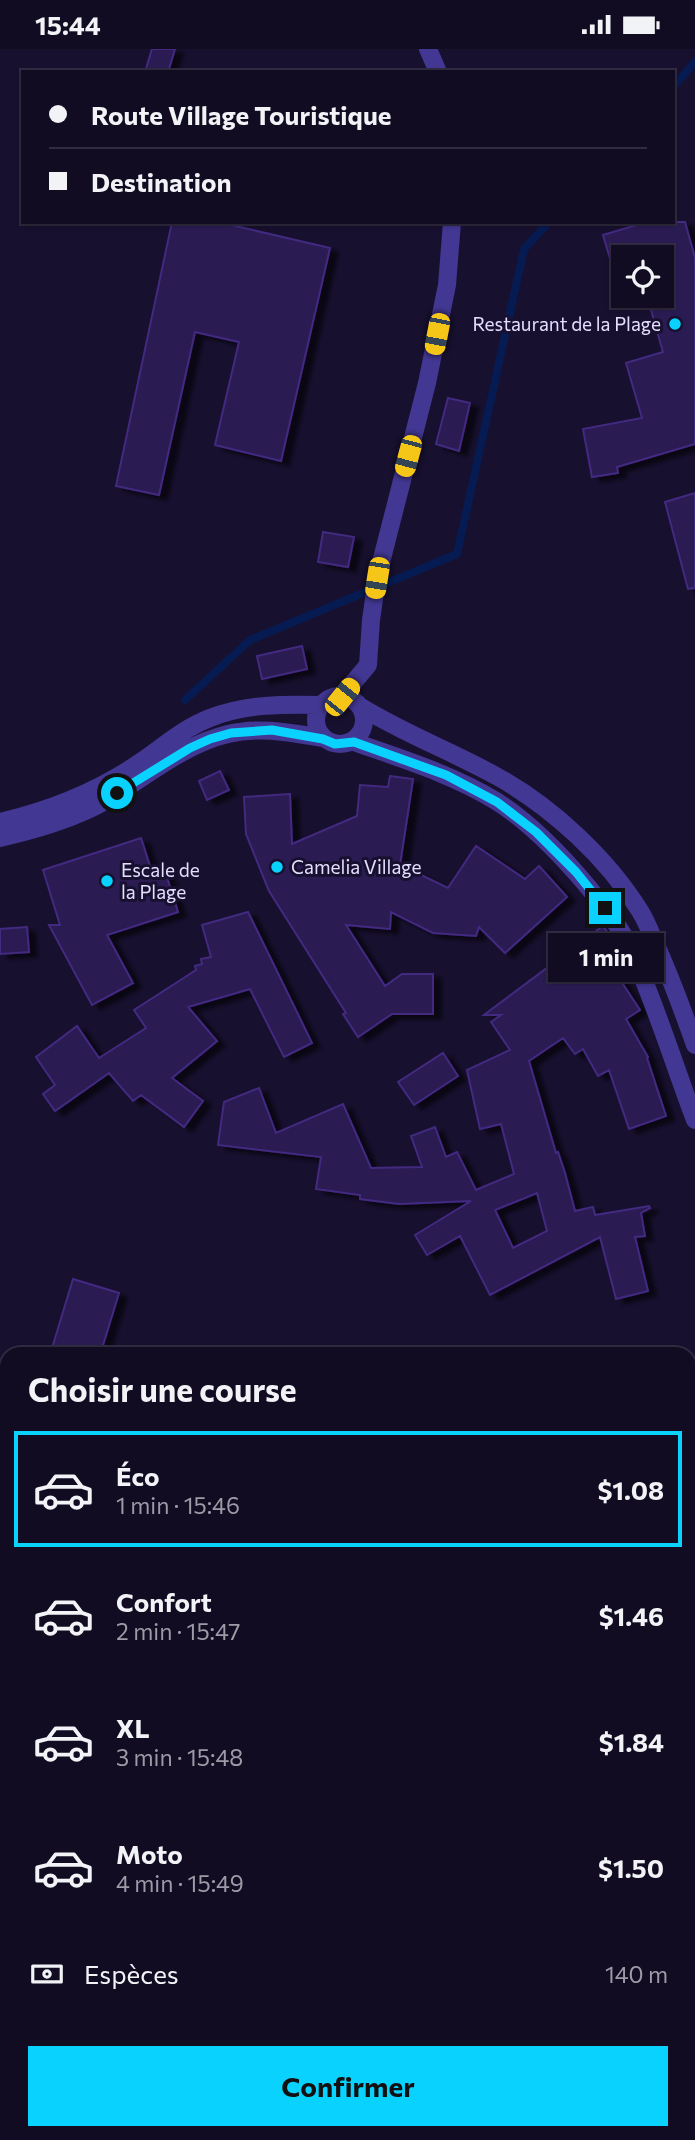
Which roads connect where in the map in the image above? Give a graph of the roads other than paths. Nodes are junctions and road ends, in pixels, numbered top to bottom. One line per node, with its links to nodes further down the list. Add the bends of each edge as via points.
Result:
1 (428, 49): 2 (street)
2 (437, 70)
3 (452, 224): 4 (street, via 447,285 427,383 377,578 368,665)
4 (342, 697): 5 (street); 6 (street)
5 (321, 705): 7 (street, via 316,726); 9 (street, via 271,704 214,716 83,795)
6 (360, 707): 8 (street, via 364,722); 11 (street, via 500,778 582,842 641,912)
7 (323, 739): 8 (street, via 335,744); 10 (street, via 272,730 210,739 92,807)
8 (354, 742): 12 (street, via 446,775 497,802 576,872 628,943)
9 (0, 822)
10 (0, 838)
11 (695, 1045)
12 (695, 1120)

